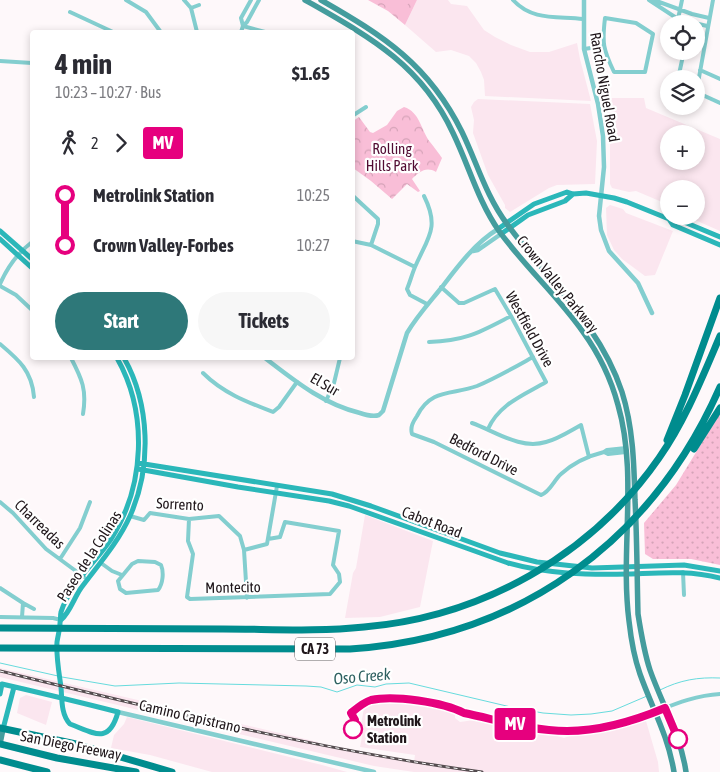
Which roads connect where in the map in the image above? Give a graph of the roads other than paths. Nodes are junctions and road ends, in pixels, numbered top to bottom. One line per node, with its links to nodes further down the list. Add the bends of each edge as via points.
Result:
1 (126, 0): 28 (street, via 146,12)
2 (184, 0): 15 (street)
3 (251, 0): 14 (street)
4 (259, 0): 17 (street)
5 (305, 0): 43 (main road, Crown Valley Parkway, via 384,48 406,67)
6 (321, 0): 41 (main road, Crown Valley Parkway, via 399,50 419,69)
7 (513, 0): 23 (street, via 534,15)
8 (584, 0): 23 (street, Rancho Niguel Road)
9 (649, 0): 19 (street)
10 (654, 0): 16 (street)
11 (682, 0): 16 (street)
12 (713, 0): 24 (street)
13 (199, 5): 15 (street)
14 (247, 7): 17 (street); 25 (street, via 241,18)
15 (191, 8): 29 (street)
16 (680, 10): 20 (street); 21 (street)
17 (253, 11): 25 (street)
18 (70, 12): 27 (street)
19 (672, 15)
20 (679, 15)
21 (692, 15)
22 (705, 17): 24 (street)
23 (583, 18): 33 (street, Rancho Niguel Road)
24 (709, 18): 26 (street)
25 (243, 26): 30 (street); 31 (street)
26 (707, 26): 36 (street)
27 (109, 30)
28 (159, 30)
29 (196, 30)
30 (242, 30)
31 (258, 30)
32 (604, 46): 32 (street, via 614,72 645,72 653,34 636,23 605,18); 33 (street)
33 (584, 49): 47 (street, Rancho Niguel Road, via 600,116 604,159)
34 (0, 61): 35 (street)
35 (30, 63)
36 (700, 70)
37 (705, 72): 38 (street)
38 (720, 79)
39 (705, 96): 40 (street)
40 (720, 103)
41 (447, 105): 43 (main road); 50 (main road, Crown Valley Parkway, via 486,188)
42 (366, 107): 44 (street)
43 (441, 109): 54 (main road, Crown Valley Parkway, via 478,195)
44 (355, 114)
45 (574, 194): 47 (main road); 50 (main road, via 565,201); 50 (main road, via 568,192 547,198 527,208)
46 (424, 196): 64 (street, via 431,210 432,229)
47 (602, 196): 49 (main road); 70 (street, Rancho Niguel Road, via 600,224 605,242 638,283)
48 (355, 198): 59 (street, via 378,218)
49 (660, 215)
50 (508, 225): 54 (main road); 107 (main road, Crown Valley Parkway, via 592,331 621,390 634,448)
51 (673, 225): 60 (main road)
52 (692, 225): 55 (main road)
53 (0, 231): 61 (main road)
54 (500, 231): 66 (street, via 473,251); 90 (main road, Crown Valley Parkway, via 592,346 615,395)
55 (720, 237)
56 (0, 239): 61 (main road)
57 (355, 241): 59 (street)
58 (30, 244): 61 (street)
59 (371, 244): 64 (street)
60 (720, 245)
61 (21, 253): 62 (main road); 63 (main road); 65 (street)
62 (30, 258)
63 (30, 265)
64 (415, 267): 68 (street, via 407,289)
65 (0, 285): 69 (street)
66 (442, 287): 68 (street); 71 (street, Westfield Drive, via 464,303 495,289)
67 (720, 298): 92 (highway)
68 (427, 304): 85 (street, El Sur, via 407,333 379,416 350,411)
69 (30, 308)
70 (652, 313)
71 (511, 316): 73 (street, via 471,336); 75 (street, Westfield Drive)
72 (720, 336): 92 (highway, via 680,426)
73 (430, 342)
74 (0, 344): 84 (street, via 26,368 33,383)
75 (533, 357): 89 (street, Westfield Drive, via 546,382 502,408); 91 (street, Bedford Drive, via 475,387 433,398 420,409 412,434 538,494 544,494 560,475)
76 (72, 360): 87 (street, via 86,398)
77 (118, 360): 94 (main road, Paseo de la Colinas, via 128,381 135,409)
78 (125, 360): 94 (main road, Paseo de la Colinas, via 143,413 145,446)
79 (268, 360): 82 (street, El Sur)
80 (340, 360): 85 (street)
81 (203, 373): 82 (street, via 236,397 273,412)
82 (297, 382): 85 (street, El Sur)
83 (720, 387): 93 (highway, via 702,427)
84 (34, 397)
85 (326, 401)
86 (720, 408): 93 (highway, via 693,450)
87 (83, 414)
88 (472, 423): 89 (street)
89 (488, 429): 91 (street, via 511,440 533,444 555,439 581,425)
90 (626, 450): 91 (street, via 607,450); 106 (main road, Crown Valley Parkway)
91 (589, 457)
92 (659, 458): 123 (highway, CA 73, via 602,522 552,562 510,587 474,603 437,614 408,621 332,629)
93 (682, 459): 124 (highway, CA 73, via 637,517 574,572 511,609 454,631 398,644 329,650)
94 (141, 466): 95 (main road, Cabot Road); 96 (main road, Cabot Road); 99 (main road, Paseo de la Colinas, via 140,484); 102 (main road, Paseo de la Colinas, via 130,501)
95 (277, 486): 96 (street); 106 (main road, Cabot Road, via 353,500 518,558)
96 (276, 493): 101 (street); 106 (main road, Cabot Road, via 349,506 517,566 563,573)
97 (0, 502): 104 (street, Charreadas)
98 (90, 502): 104 (street, via 80,528)
99 (130, 516): 100 (street, Sorrento, via 144,520 150,513); 105 (main road, Paseo de la Colinas)
100 (189, 519): 103 (street, Sorrento, via 219,516 240,536); 117 (street, Montecito, via 188,541 193,554 187,596 190,599)
101 (268, 539): 103 (street, via 267,544); 117 (street, Montecito, via 280,537 285,522 338,531 333,565 340,582 330,594)
102 (110, 540): 105 (main road); 112 (main road, Paseo de la Colinas)
103 (244, 550): 117 (street)
104 (60, 559): 112 (street, Charreadas)
105 (101, 563): 108 (street); 112 (main road, Paseo de la Colinas)
106 (628, 570): 107 (main road, Cabot Road); 131 (main road, Crown Valley Parkway, via 627,609 631,639 636,662)
107 (636, 570): 109 (main road, Cabot Road, via 684,565); 110 (main road, Cabot Road); 129 (main road, Crown Valley Parkway, via 641,637)
108 (112, 571): 111 (street); 114 (street)
109 (720, 571)
110 (683, 572): 113 (main road, Cabot Road); 116 (street)
111 (122, 575): 114 (street); 114 (street, via 136,561 155,562 162,569 161,588 155,592 124,592)
112 (85, 578): 122 (main road, Paseo de la Colinas)
113 (720, 578)
114 (118, 581)
115 (0, 588): 118 (street)
116 (684, 595)
117 (247, 598)
118 (23, 603): 119 (street); 120 (street)
119 (34, 609)
120 (22, 617): 121 (street); 122 (street)
121 (0, 618)
122 (61, 620): 130 (main road, Paseo de la Colinas, via 58,663 66,721 98,734 104,733 112,728)
123 (0, 628)
124 (0, 648)
125 (1, 684): 126 (main road, Camino Capistrano); 127 (main road)
126 (14, 687): 130 (main road, Camino Capistrano); 133 (main road)
127 (0, 694)
128 (720, 694): 129 (street, via 697,696)
129 (665, 708): 131 (street); 141 (main road, Crown Valley Parkway, via 681,747)
130 (118, 712): 139 (street, Camino Capistrano)
131 (656, 712): 132 (street, via 614,726 567,731 533,728); 140 (main road, Crown Valley Parkway)
132 (464, 713)
133 (2, 728): 134 (main road); 138 (highway, via 76,744)
134 (0, 744): 137 (highway, San Diego Freeway)
135 (0, 760): 136 (highway, San Diego Freeway)
136 (47, 772)
137 (136, 772)
138 (172, 772)
139 (374, 772)
140 (674, 772)
141 (686, 772)

